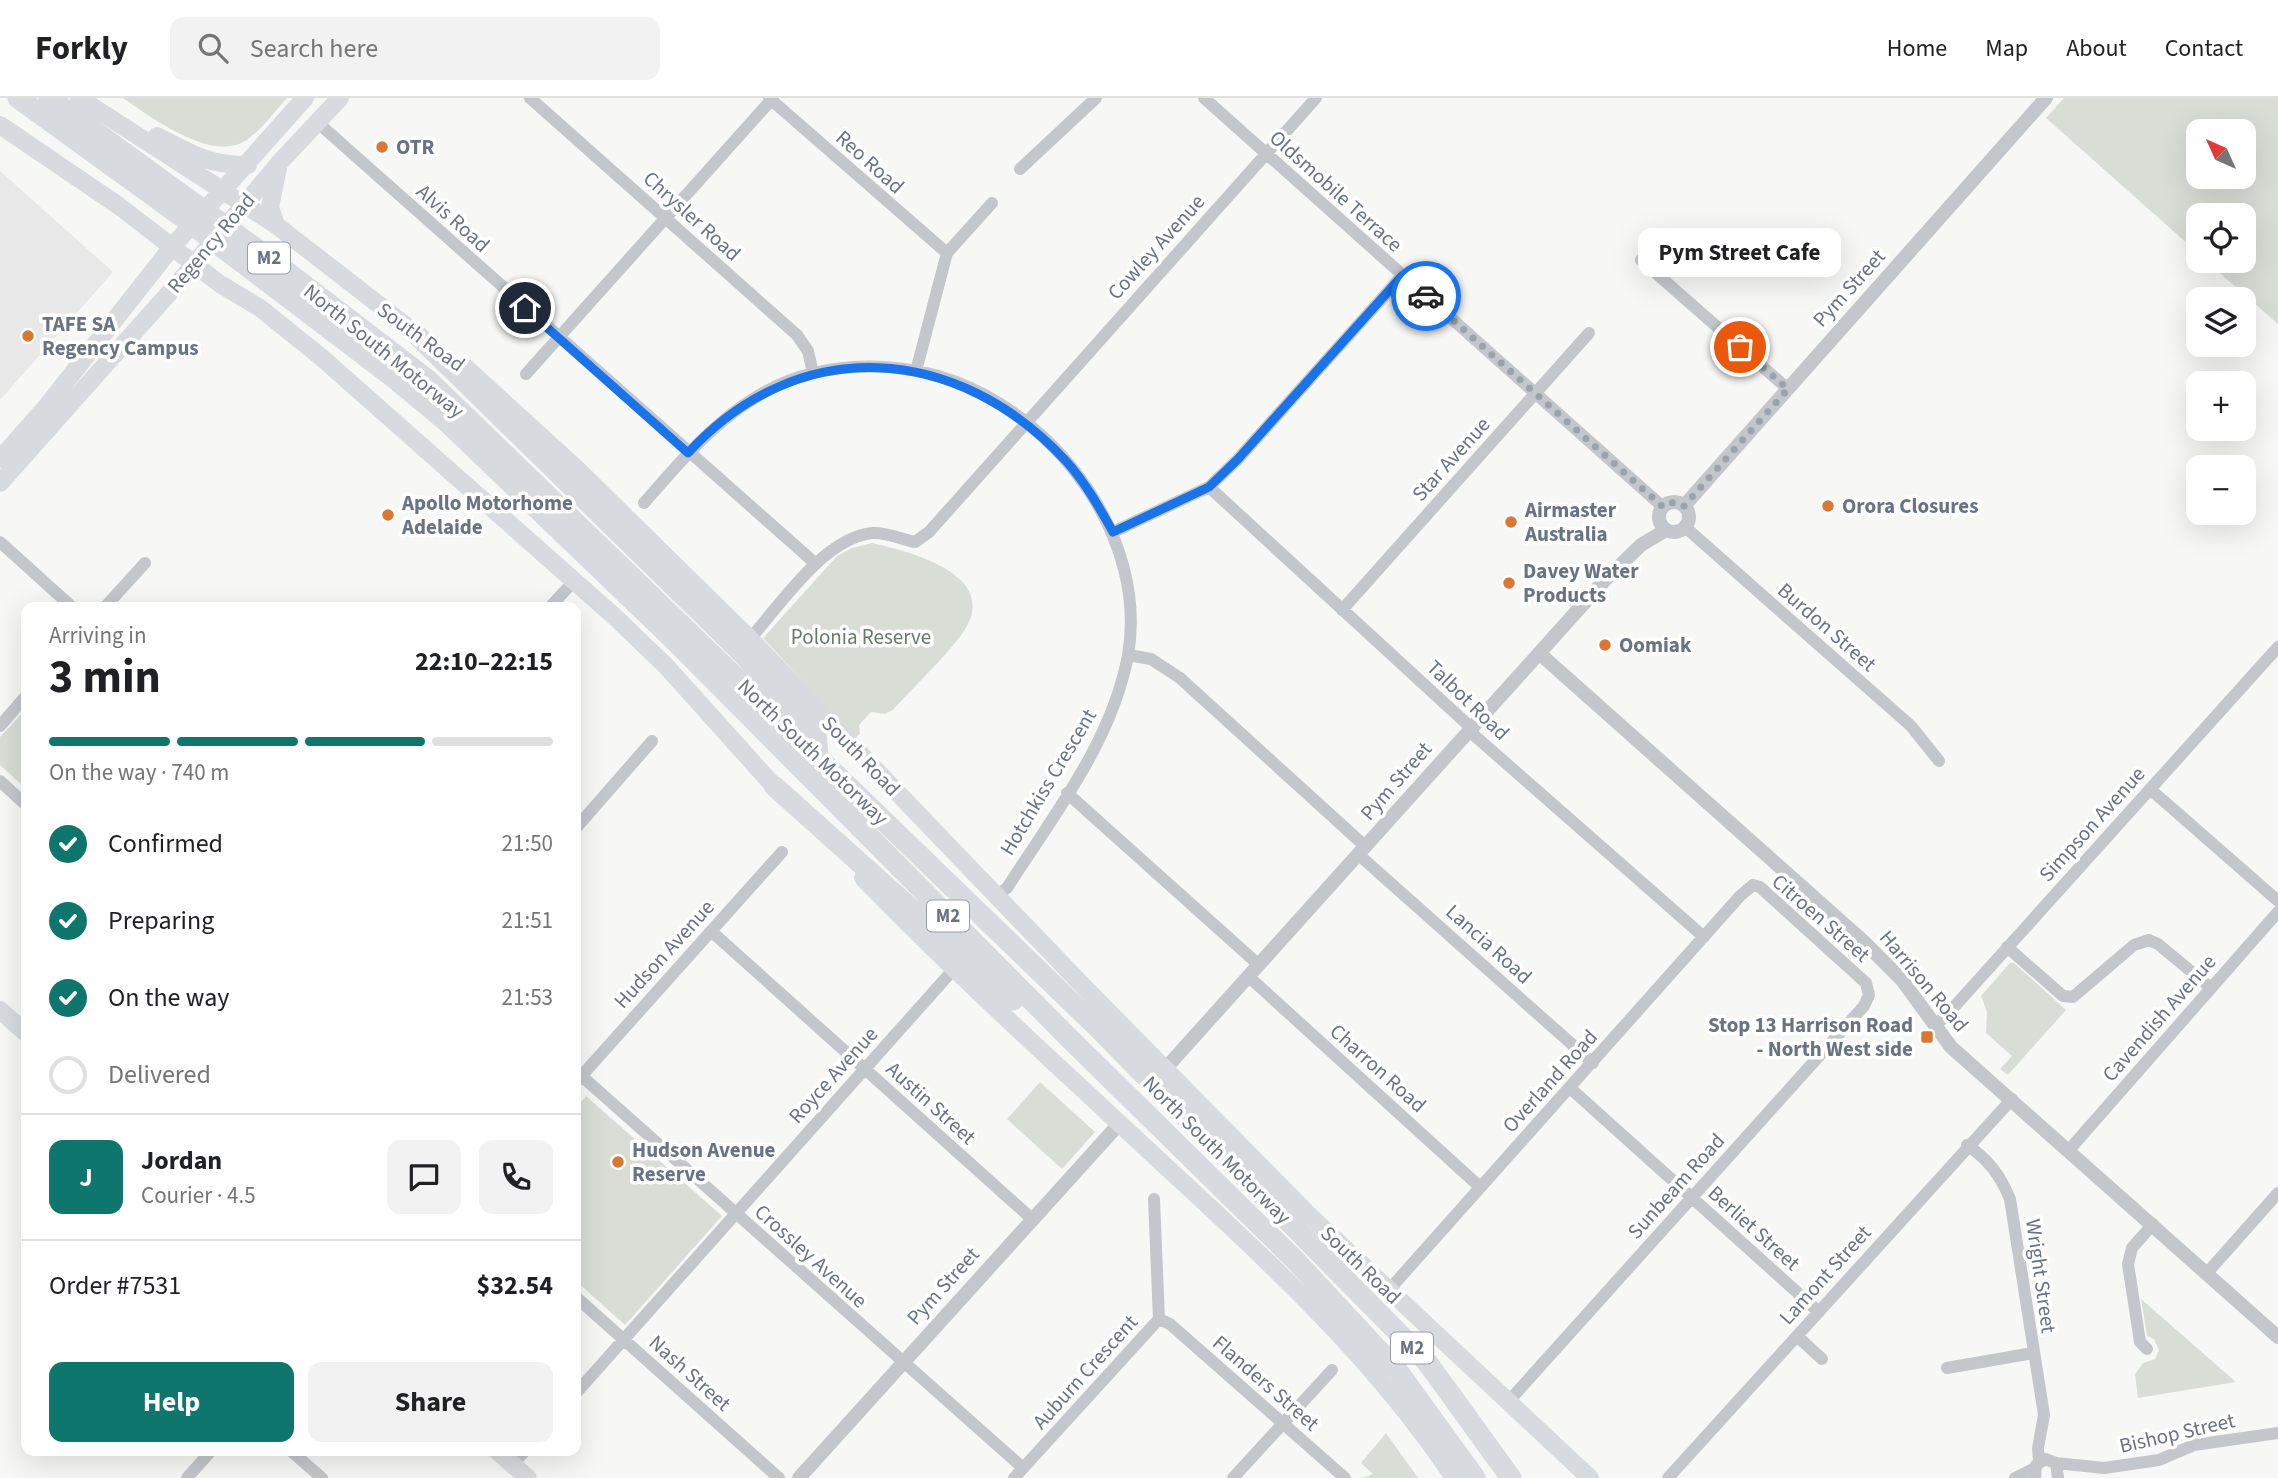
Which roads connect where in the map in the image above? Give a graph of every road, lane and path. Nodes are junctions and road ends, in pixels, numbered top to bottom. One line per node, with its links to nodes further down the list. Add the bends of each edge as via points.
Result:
1 (18, 98): 18 (highway, North South Motorway / M2)
2 (48, 98): 18 (highway, North South Motorway / M2)
3 (79, 98): 20 (main road, South Road)
4 (86, 98): 17 (main road, via 208,162)
5 (305, 98): 17 (main road, Regency Road)
6 (340, 98): 13 (main road, Regency Road)
7 (530, 98): 23 (street, Chrysler Road)
8 (1094, 98): 19 (street)
9 (1204, 98): 15 (street, Oldsmobile Terrace)
10 (1316, 98): 15 (street, Cowley Avenue)
11 (771, 99): 23 (street); 27 (street, Reo Road)
12 (2041, 100): 41 (street, Pym Street)
13 (317, 122): 16 (main road, Regency Road); 36 (street, Alvis Road)
14 (0, 125): 24 (main road)
15 (1266, 154): 30 (street, Oldsmobile Terrace); 43 (street, Cowley Avenue)
16 (281, 161): 21 (main road, Regency Road); 25 (main road, via 270,207)
17 (248, 165): 20 (main road, Regency Road)
18 (125, 167): 37 (highway, North South Motorway / M2, via 185,219)
19 (1020, 169)
20 (221, 189): 21 (main road, South Road); 26 (main road, Regency Road)
21 (244, 203): 25 (main road, South Road); 29 (main road, Regency Road)
22 (992, 203): 27 (street)
23 (665, 218): 36 (street); 39 (street, Chrysler Road, via 797,335 808,351)
24 (138, 221): 26 (main road); 33 (main road, via 155,237 150,259 131,284)
25 (276, 225): 35 (main road, South Road)
26 (172, 247): 29 (main road); 33 (main road, Regency Road)
27 (947, 253): 38 (street)
28 (1641, 260): 41 (street)
29 (193, 264): 31 (main road, Regency Road); 32 (main road)
30 (1402, 276): 42 (street, Oldsmobile Terrace); 47 (street)
31 (178, 283): 32 (main road, via 209,279); 46 (main road, Regency Road)
32 (220, 284): 57 (main road, via 260,308 321,357)
33 (129, 303): 45 (main road, Regency Road)
34 (1589, 333): 42 (street, Star Avenue)
35 (418, 336): 62 (main road, South Road, via 451,354 578,470); 70 (highway, via 740,652 816,732)
36 (558, 338): 40 (street); 44 (street, Alvis Road)
37 (400, 370): 70 (highway, North South Motorway / M2, via 595,540); 95 (highway, North South Motorway / M2, via 447,422 679,645)
38 (916, 371): 39 (street, Hotchkiss Crescent, via 869,366); 43 (street, Hotchkiss Crescent, via 975,390)
39 (813, 373): 44 (street, Hotchkiss Crescent, via 753,398)
40 (527, 374)
41 (1788, 389): 49 (street, Pym Street)
42 (1536, 393): 50 (street, Oldsmobile Terrace); 61 (street, Star Avenue)
43 (1024, 422): 53 (street, Hotchkiss Crescent, via 1066,460); 56 (street, Cowley Avenue, via 922,539 915,542 874,533 857,536 833,548)
44 (688, 453): 48 (street, Hotchkiss Crescent); 56 (street, Alvis Road)
45 (0, 459)
46 (0, 483)
47 (1209, 487): 53 (street); 61 (street, Talbot Road)
48 (644, 503)
49 (1684, 506): 50 (street, via 1674,502); 51 (street, via 1688,515)
50 (1663, 507): 52 (street, via 1659,520)
51 (1685, 527): 52 (street); 71 (street, Burdon Street, via 1911,726)
52 (1666, 530): 64 (street, Pym Street, via 1629,556)
53 (1113, 532): 65 (street, Hotchkiss Crescent, via 1131,614)
54 (0, 542): 58 (street)
55 (145, 563): 59 (street)
56 (816, 565): 62 (street)
57 (574, 581): 60 (street); 73 (main road, via 666,666)
58 (66, 602)
59 (110, 602)
60 (555, 602)
61 (1342, 610): 68 (street, Talbot Road)
62 (750, 639): 80 (main road, South Road)
63 (2278, 647): 74 (street, Simpson Avenue)
64 (1539, 653): 68 (street, Pym Street); 93 (street, Harrison Road, via 1863,941 1902,980)
65 (1128, 656): 75 (street, Hotchkiss Crescent, via 1107,727); 78 (street, Lancia Road, via 1151,659 1180,678)
66 (21, 702): 67 (street)
67 (0, 726)
68 (1471, 729): 78 (street, Pym Street); 85 (street, Talbot Road)
69 (652, 741): 77 (street)
70 (818, 757): 145 (highway, North South Motorway / M2, via 1095,1025 1427,1362)
71 (1940, 761)
72 (0, 781): 76 (street)
73 (774, 786): 88 (main road); 95 (highway, via 1028,1014)
74 (2150, 789): 82 (street); 86 (street, Simpson Avenue)
75 (1067, 793): 80 (street, Hotchkiss Crescent, via 1007,888); 87 (street)
76 (21, 800)
77 (581, 822)
78 (1363, 851): 87 (street, Pym Street); 96 (street, Lancia Road)
79 (782, 852): 84 (street, Hudson Avenue)
80 (996, 896): 98 (main road, South Road)
81 (1740, 896): 85 (street, Overland Road); 91 (street, Citroen Street, via 1753,885 1760,887 1866,983)
82 (2278, 901)
83 (2278, 912): 90 (street, Cavendish Avenue)
84 (710, 931): 97 (street, Austin Street); 99 (street, Hudson Avenue)
85 (1704, 937): 96 (street, Overland Road)
86 (2007, 947): 90 (street, via 2063,996 2073,997 2134,945 2149,940); 93 (street, Simpson Avenue)
87 (1259, 965): 89 (street, Pym Street)
88 (953, 970): 97 (street, Royce Avenue); 103 (main road)
89 (1249, 977): 98 (street, Pym Street); 106 (street, Charron Road)
90 (2211, 988): 105 (street, Cavendish Avenue)
91 (1869, 995): 108 (street, Sunbeam Road)
92 (0, 1010): 94 (main road)
93 (1934, 1026): 102 (street, Harrison Road, via 1951,1047)
94 (21, 1029)
95 (1069, 1038): 144 (highway, North South Motorway / M2, via 1351,1318 1397,1370)
96 (1593, 1063): 101 (street, Overland Road)
97 (864, 1069): 110 (street, Royce Avenue); 111 (street, Austin Street)
98 (1165, 1069): 114 (main road, South Road)
99 (581, 1073)
100 (581, 1079): 110 (street, Crossley Avenue)
101 (1570, 1088): 106 (street, Overland Road); 108 (street, Berliet Street)
102 (2012, 1099): 104 (street, Lamont Street); 105 (street, Harrison Road)
103 (1120, 1123): 111 (street, Pym Street); 143 (main road, via 1315,1309 1402,1409)
104 (1967, 1145): 116 (street, Lamont Street); 122 (street, Wright Street, via 2001,1177 2010,1199)
105 (2069, 1150): 112 (street, Harrison Road)
106 (1480, 1186): 114 (street, Overland Road)
107 (2278, 1193): 113 (street)
108 (1691, 1198): 116 (street, Berliet Street); 128 (street, Sunbeam Road)
109 (1154, 1199): 117 (street, Auburn Crescent)
110 (735, 1214): 120 (street, Royce Avenue); 124 (street, Crossley Avenue)
111 (1031, 1218): 124 (street, Pym Street)
112 (2153, 1224): 113 (street, Harrison Road); 121 (street, via 2132,1248 2128,1264 2140,1342)
113 (2207, 1273): 119 (street, Harrison Road)
114 (1388, 1291): 128 (main road, South Road)
115 (581, 1301): 120 (street, Nash Street)
116 (1819, 1312): 118 (street, Lamont Street)
117 (1160, 1319): 129 (street, Flanders Street); 135 (street, Auburn Crescent)
118 (1797, 1336): 123 (street); 147 (street, Lamont Street)
119 (2278, 1337)
120 (624, 1340): 127 (street, Royce Avenue); 139 (street, Nash Street)
121 (2147, 1349)
122 (2033, 1353): 125 (street); 134 (street, Wright Street)
123 (1822, 1359)
124 (901, 1364): 135 (street, Crossley Avenue); 140 (street, Pym Street)
125 (1947, 1368)
126 (1332, 1370): 129 (street)
127 (581, 1387)
128 (1509, 1401): 146 (main road, South Road)
129 (1282, 1423): 141 (street); 142 (street, Flanders Street)
130 (2278, 1433): 134 (street, Bishop Street, via 2194,1445 2159,1460 2104,1468)
131 (207, 1456): 136 (street)
132 (297, 1456): 137 (street)
133 (519, 1458): 138 (main road)
134 (2047, 1469): 148 (street)
135 (1018, 1473)
136 (187, 1478)
137 (322, 1478)
138 (527, 1478)
139 (779, 1478)
140 (799, 1478)
141 (1233, 1478)
142 (1345, 1478)
143 (1454, 1478)
144 (1475, 1478)
145 (1511, 1478)
146 (1590, 1478)
147 (1668, 1478)
148 (2015, 1478)

